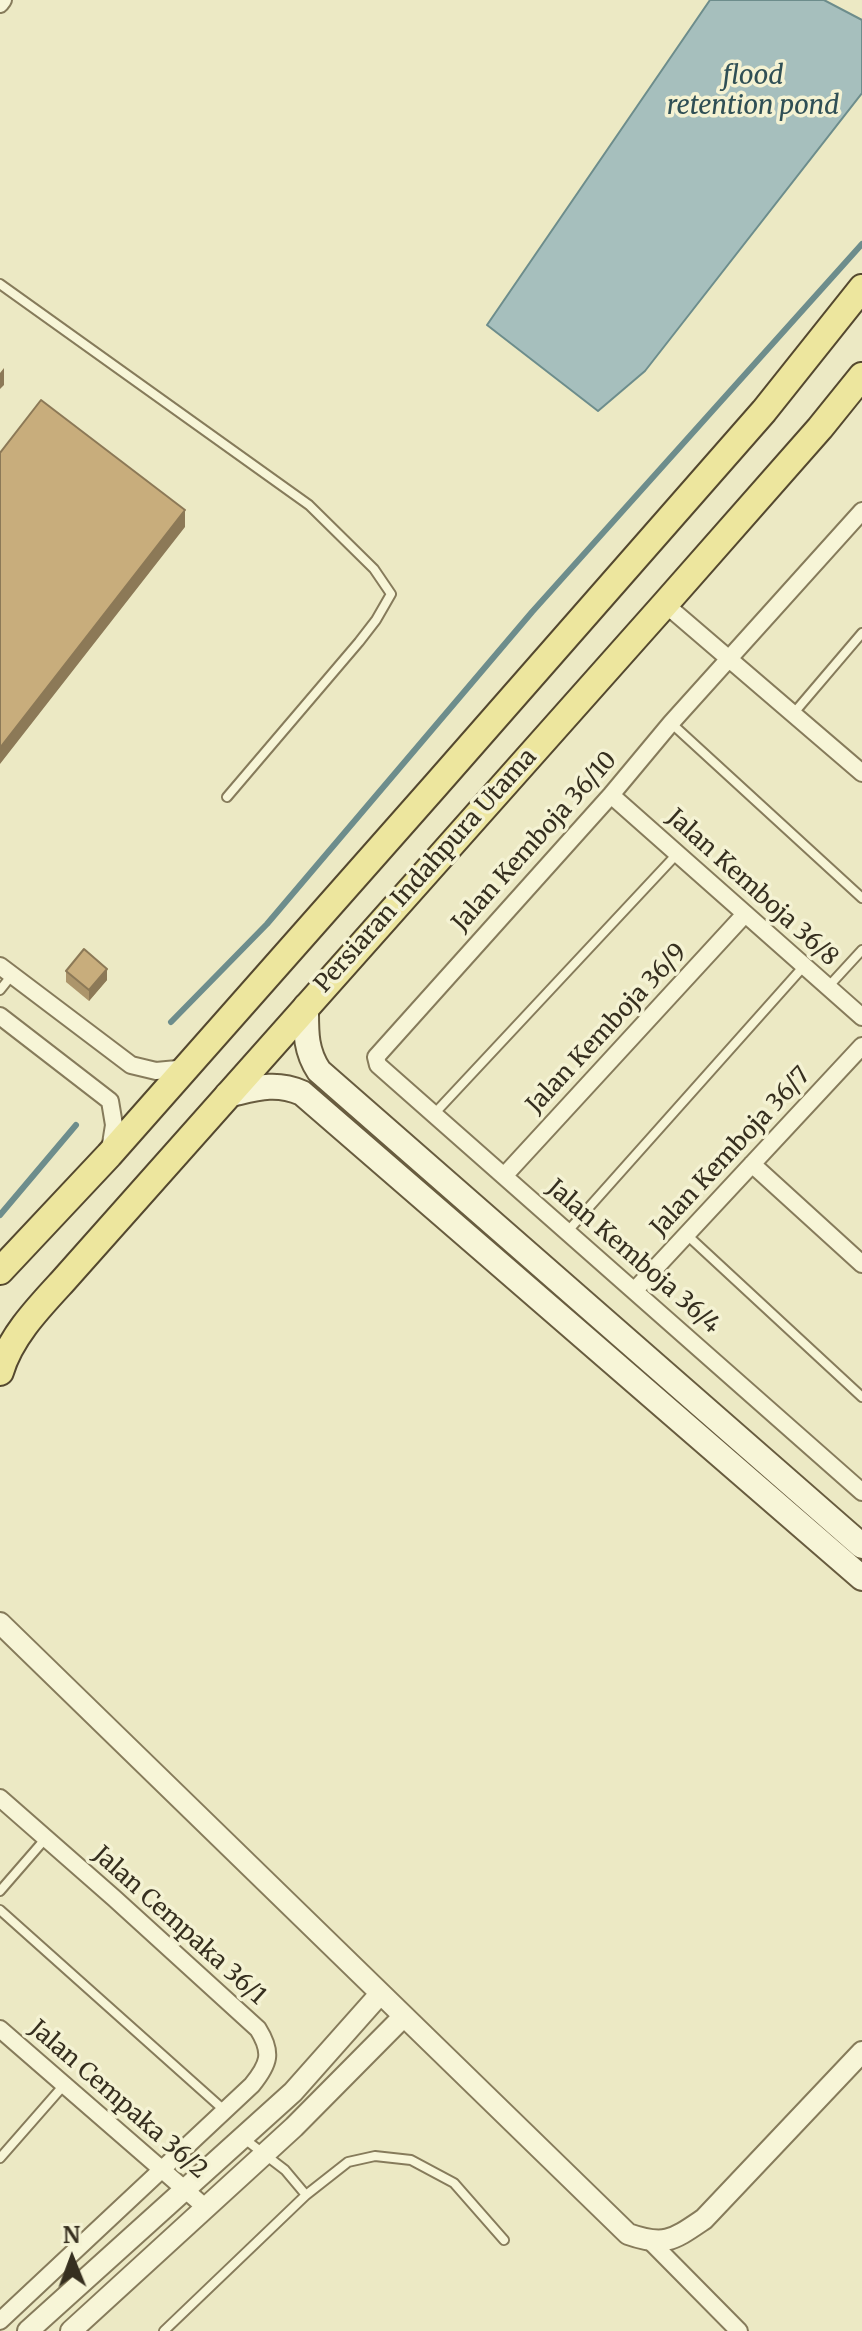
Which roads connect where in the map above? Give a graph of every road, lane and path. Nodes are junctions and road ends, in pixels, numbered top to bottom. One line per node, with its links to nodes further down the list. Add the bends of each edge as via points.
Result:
1 (0, 284): 12 (lane, via 309,505 374,569 391,594 359,642)
2 (862, 288): 26 (main road, Persiaran Indahpura Utama, via 764,411)
3 (862, 376): 5 (main road, Persiaran Indahpura Utama)
4 (862, 511): 7 (street, Jalan Kemboja 36/10)
5 (665, 604): 7 (street); 21 (main road, Persiaran Indahpura Utama)
6 (862, 633): 8 (lane)
7 (730, 659): 8 (street); 9 (street, Jalan Kemboja 36/10)
8 (793, 714): 10 (street)
9 (671, 723): 11 (street, Jalan Kemboja 36/10); 14 (lane)
10 (862, 772)
11 (611, 795): 13 (street, Jalan Kemboja 36/8); 25 (street, Jalan Kemboja 36/10)
12 (227, 797)
13 (677, 854): 15 (street, Jalan Kemboja 36/8); 28 (lane)
14 (862, 898)
15 (745, 914): 17 (street, Jalan Kemboja 36/8); 31 (street, Jalan Kemboja 36/9)
16 (862, 950): 19 (lane)
17 (804, 966): 19 (street, Jalan Kemboja 36/8); 32 (lane)
18 (6, 970): 20 (lane); 26 (street, via 131,1065 156,1071)
19 (828, 987): 23 (street, Jalan Kemboja 36/8)
20 (0, 990)
21 (306, 1006): 27 (main road, Persiaran Indahpura Utama); 40 (main road, via 306,1038 319,1071)
22 (0, 1016): 29 (street, via 110,1101 114,1125)
23 (862, 1017)
24 (862, 1046): 30 (street, Jalan Kemboja 36/7)
25 (376, 1057): 28 (street, Jalan Kemboja 36/4, via 378,1065)
26 (188, 1068): 29 (main road, Persiaran Indahpura Utama)
27 (227, 1095): 37 (main road, Persiaran Indahpura Utama, via 32,1316); 41 (main road, via 274,1085 302,1093)
28 (434, 1114): 31 (street, Jalan Kemboja 36/4)
29 (109, 1155): 35 (main road, Persiaran Indahpura Utama)
30 (752, 1164): 33 (street, Jalan Kemboja 36/7); 34 (street)
31 (504, 1176): 32 (street, Jalan Kemboja 36/4)
32 (567, 1232): 36 (street, Jalan Kemboja 36/4)
33 (687, 1235): 36 (street, Jalan Kemboja 36/7); 38 (lane)
34 (862, 1264)
35 (0, 1271)
36 (634, 1291): 39 (street, Jalan Kemboja 36/4)
37 (0, 1372)
38 (862, 1397)
39 (862, 1492)
40 (862, 1546)
41 (862, 1578)
42 (0, 1623): 47 (street)
43 (0, 1798): 44 (street, Jalan Cempaka 36/1)
44 (46, 1838): 45 (lane); 52 (street, Jalan Cempaka 36/1, via 258,2029 268,2057 262,2072)
45 (0, 1891)
46 (0, 1910): 52 (lane)
47 (380, 1994): 48 (street); 53 (street, via 293,2092)
48 (403, 2017): 54 (street); 61 (street, via 628,2234)
49 (0, 2029): 51 (street, Jalan Cempaka 36/2)
50 (862, 2052): 61 (street, via 704,2219 676,2238)
51 (64, 2085): 55 (lane); 56 (street, Jalan Cempaka 36/2)
52 (224, 2110): 56 (street, Jalan Cempaka 36/1)
53 (242, 2137): 54 (lane); 57 (street)
54 (265, 2154): 58 (lane); 59 (street)
55 (0, 2158)
56 (161, 2169): 57 (street, Jalan Cempaka 36/2); 62 (street, Jalan Cempaka 36/1)
57 (184, 2189): 59 (street, Jalan Cempaka 36/2); 63 (street)
58 (306, 2195): 60 (lane, via 348,2162 375,2156 411,2160 454,2183); 65 (lane)
59 (205, 2207): 64 (street)
60 (504, 2240)
61 (651, 2242): 66 (street)
62 (0, 2321)
63 (28, 2331)
64 (71, 2331)
65 (164, 2331)
66 (739, 2331)

